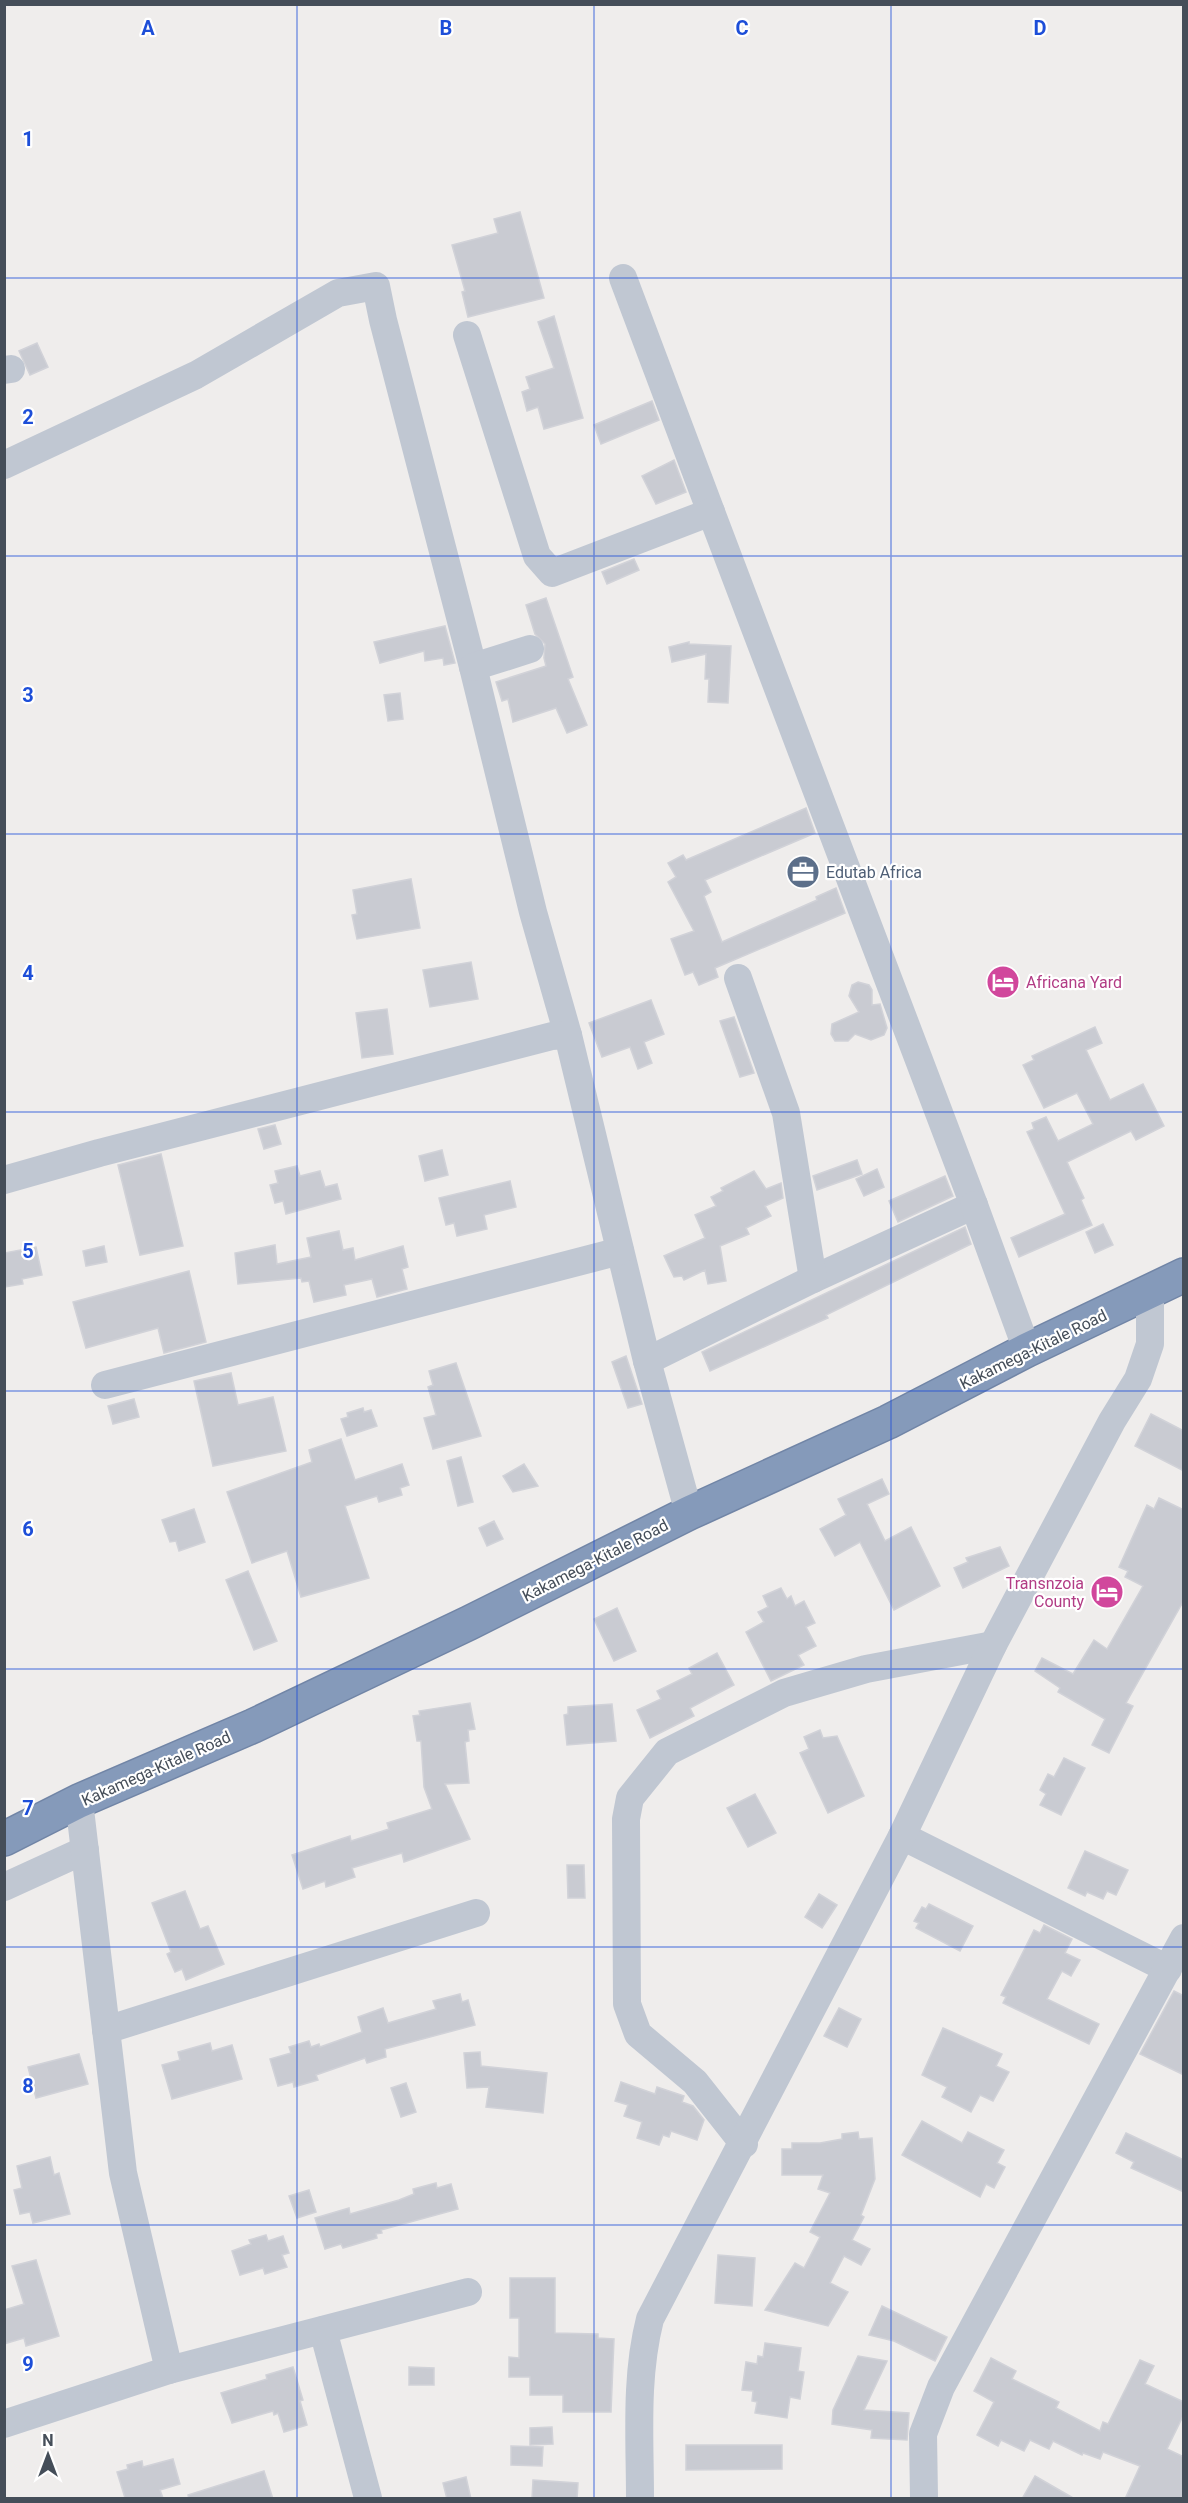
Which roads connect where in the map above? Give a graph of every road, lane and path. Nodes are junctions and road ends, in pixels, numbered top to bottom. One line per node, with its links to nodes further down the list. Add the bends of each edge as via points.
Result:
1 (623, 278): 4 (street)
2 (467, 335): 4 (street, via 537,556 552,573)
3 (4, 465): 6 (street, via 196,375 338,293 376,285)
4 (711, 512): 10 (street)
5 (530, 649): 6 (street)
6 (473, 667): 8 (street)
7 (738, 978): 13 (street, via 786,1113)
8 (568, 1035): 9 (street, via 552,1036); 11 (street)
9 (4, 1180)
10 (974, 1205): 13 (street); 15 (street)
11 (620, 1251): 16 (street); 17 (street)
12 (1184, 1275): 14 (highway, Kakamega-Kitale Road)
13 (813, 1279): 16 (street)
14 (1150, 1292): 15 (highway, Kakamega-Kitale Road); 19 (street, via 1150,1344 1138,1378)
15 (1027, 1350): 18 (highway, Kakamega-Kitale Road, via 888,1422)
16 (647, 1361): 18 (street)
17 (105, 1385)
18 (689, 1513): 20 (highway, Kakamega-Kitale Road, via 253,1726)
19 (993, 1645): 21 (street); 29 (street, via 866,1669 784,1693 668,1752 630,1798 626,1819 627,2004 638,2034 695,2082)
20 (79, 1801): 22 (highway, Kakamega-Kitale Road); 23 (street)
21 (902, 1836): 27 (street); 29 (street)
22 (4, 1839)
23 (85, 1850): 24 (street); 28 (street)
24 (4, 1887)
25 (476, 1913): 28 (street)
26 (1184, 1938): 27 (street)
27 (1168, 1969): 36 (street, via 941,2387 922,2434)
28 (106, 2030): 32 (street, via 123,2174)
29 (744, 2144): 35 (street, via 650,2319 640,2380)
30 (468, 2292): 31 (street)
31 (323, 2330): 32 (street); 34 (street)
32 (169, 2370): 33 (street)
33 (4, 2424)
34 (368, 2499)
35 (640, 2499)
36 (924, 2499)

